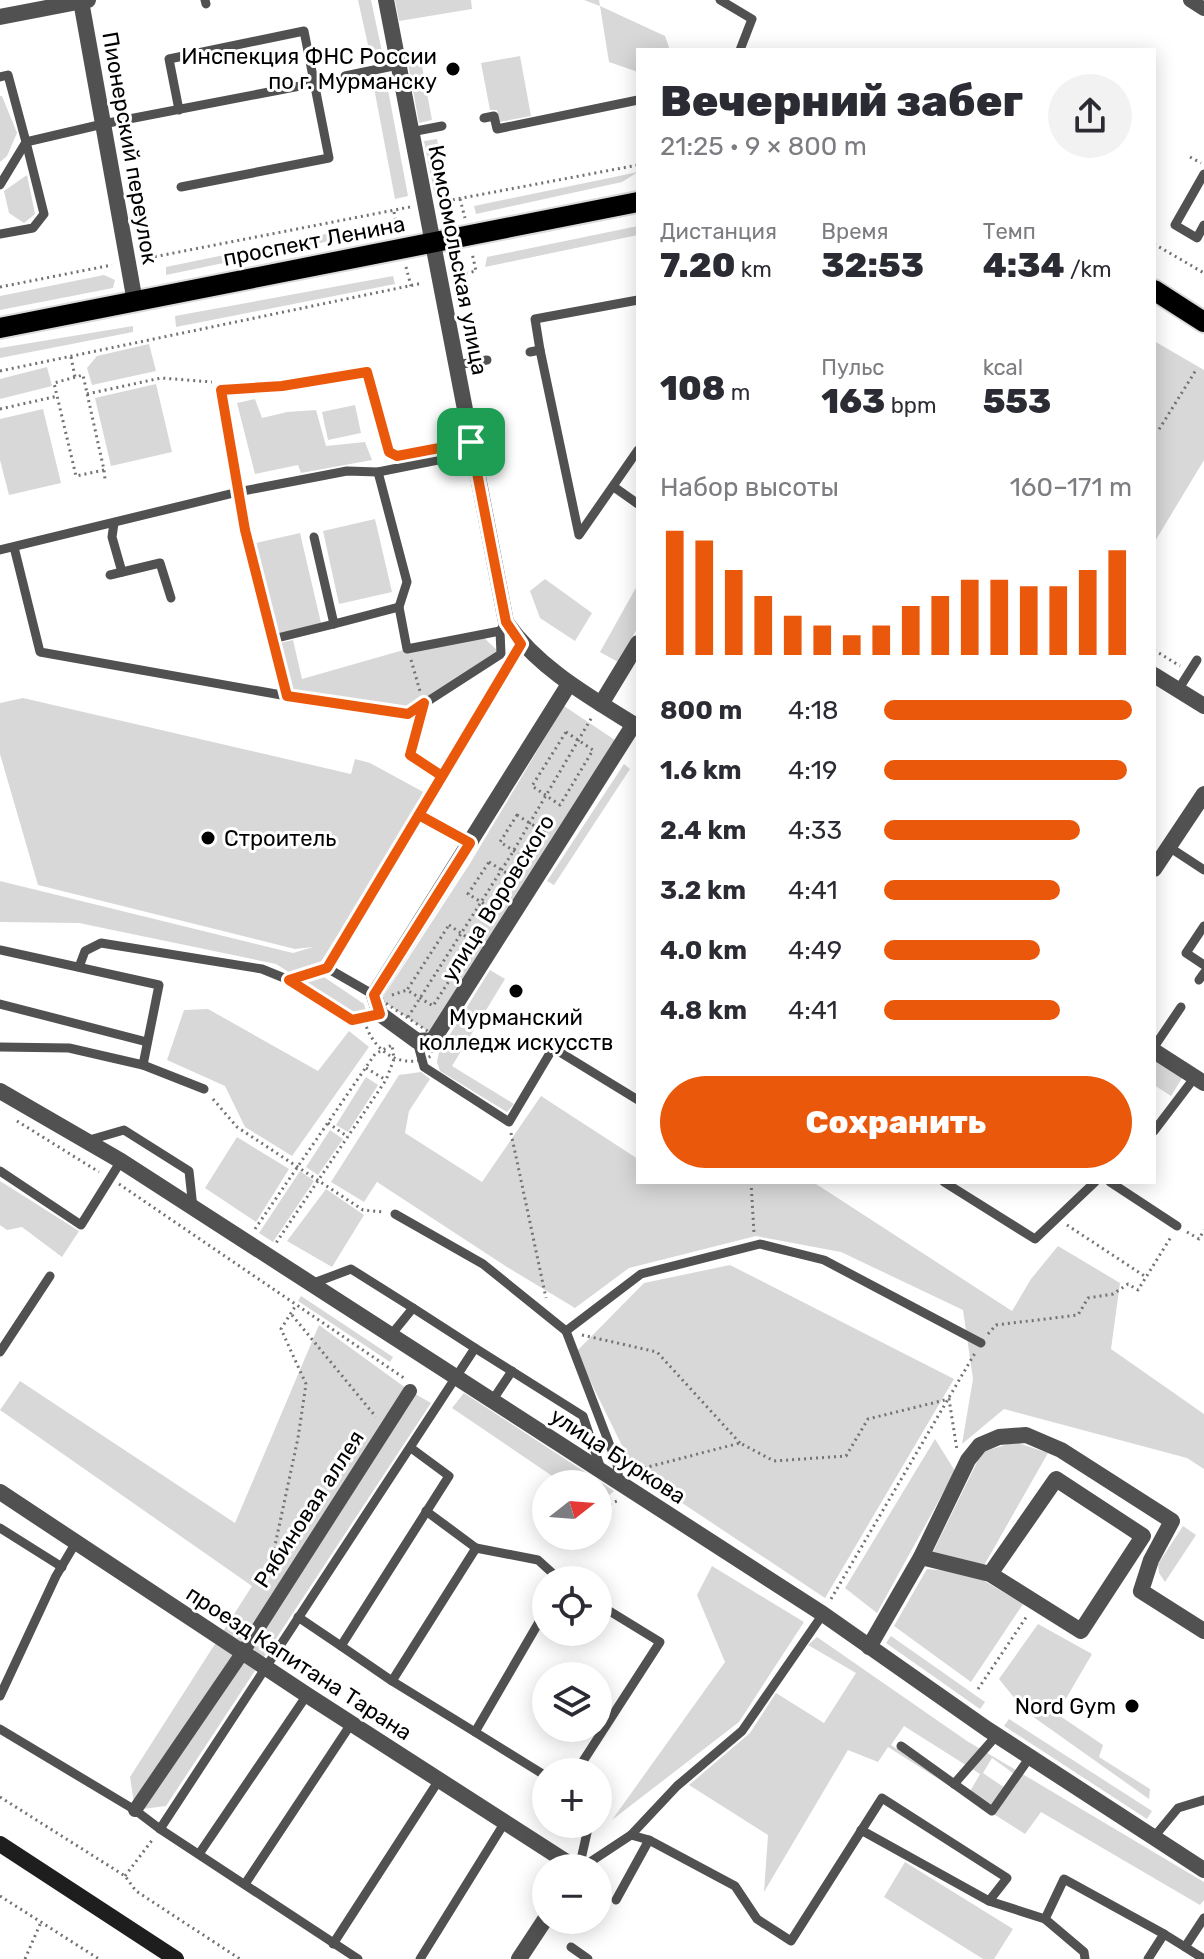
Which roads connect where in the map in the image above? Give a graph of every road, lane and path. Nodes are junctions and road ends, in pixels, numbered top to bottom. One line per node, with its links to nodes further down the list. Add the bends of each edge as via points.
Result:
1 (386, 0): 8 (street, Комсомольская улица)
2 (720, 0): 7 (lane, via 752,19)
3 (1190, 0): 5 (street)
4 (84, 1): 6 (street); 16 (street, Пионерский переулок)
5 (1204, 9)
6 (0, 17)
7 (741, 48)
8 (398, 65): 9 (lane); 18 (street, Комсомольская улица)
9 (345, 76)
10 (0, 77): 19 (lane, via 8,75)
11 (326, 81): 12 (lane)
12 (315, 83): 14 (lane); 14 (lane, via 304,31 214,44 169,59); 25 (lane, via 329,158)
13 (636, 100): 15 (lane, via 497,129 494,116)
14 (179, 110): 16 (lane)
15 (484, 118)
16 (103, 124): 19 (lane); 32 (street, Пионерский переулок)
17 (442, 126): 18 (lane)
18 (411, 132): 27 (street, Комсомольская улица)
19 (26, 142): 24 (lane); 29 (lane, via 44,214 33,228)
20 (1190, 157): 22 (path)
21 (636, 165): 27 (path)
22 (1204, 165)
23 (1204, 174): 28 (lane, via 1175,225 1197,238)
24 (0, 185)
25 (181, 187)
26 (636, 202): 30 (main road, проспект Ленина)
27 (425, 205): 30 (street, Комсомольская улица); 32 (path)
28 (1204, 225)
29 (0, 234)
30 (433, 242): 35 (street, Комсомольская улица); 39 (main road, проспект Ленина)
31 (1156, 245): 34 (path)
32 (128, 262): 36 (path); 39 (street, Пионерский переулок)
33 (476, 271): 35 (path)
34 (1204, 273)
35 (440, 279): 42 (path); 44 (street, Комсомольская улица)
36 (0, 287)
37 (1156, 291): 40 (main road)
38 (636, 300): 58 (lane, via 535,319 535,351 579,535)
39 (135, 302): 41 (main road, проспект Ленина)
40 (1204, 322)
41 (0, 328)
42 (71, 357): 46 (path); 47 (path)
43 (487, 360): 44 (lane)
44 (456, 365): 53 (street, Комсомольская улица)
45 (1196, 370): 52 (path)
46 (0, 371)
47 (75, 377): 49 (path, via 83,375); 50 (path, via 54,383)
48 (221, 390): 49 (path, via 210,381 161,378); 53 (lane, via 367,372 389,452 397,456); 59 (lane)
49 (87, 394): 55 (path)
50 (58, 396): 51 (path); 55 (path, via 76,476)
51 (0, 409)
52 (1156, 429)
53 (472, 447): 56 (lane); 70 (street, Комсомольская улица)
54 (636, 453): 58 (lane)
55 (104, 470): 57 (path)
56 (378, 472): 59 (lane, via 347,471); 68 (lane, via 407,582)
57 (105, 479)
58 (614, 487): 60 (lane)
59 (238, 492): 61 (lane); 71 (lane)
60 (636, 503)
61 (114, 523): 63 (lane); 65 (lane, via 112,537)
62 (314, 537): 69 (lane)
63 (14, 547): 64 (lane); 79 (lane, via 40,652)
64 (0, 550)
65 (122, 572): 66 (lane); 67 (lane, via 160,563)
66 (110, 575)
67 (171, 598)
68 (399, 607): 69 (lane); 74 (lane)
69 (334, 624): 71 (lane)
70 (503, 626): 72 (street); 74 (lane); 80 (lane, via 501,654)
71 (273, 639): 79 (lane)
72 (521, 644): 77 (street); 87 (lane)
73 (636, 646): 82 (street)
74 (407, 649): 80 (path)
75 (1197, 660): 78 (lane)
76 (1156, 676): 78 (street)
77 (569, 684): 82 (street); 92 (street)
78 (1178, 690): 81 (street)
79 (287, 696): 80 (lane, via 408,714)
80 (424, 703): 87 (path, via 410,755)
81 (1204, 706)
82 (596, 710): 84 (street); 86 (path)
83 (565, 723): 85 (path)
84 (636, 726): 110 (street, улица Воровского, via 433,1040)
85 (566, 732): 86 (path); 89 (path, via 532,786)
86 (578, 740): 89 (path); 89 (path, via 593,750 560,805)
87 (442, 776): 90 (lane)
88 (1204, 794): 93 (street)
89 (546, 795): 91 (path)
90 (419, 815): 92 (lane); 104 (lane, via 327,968)
91 (530, 823): 94 (path); 94 (path, via 517,815 500,842); 94 (path, via 544,832 527,859)
92 (470, 843): 104 (street)
93 (1169, 847): 95 (street); 97 (lane)
94 (513, 850): 96 (path)
95 (1156, 866)
96 (502, 870): 98 (path); 98 (path, via 489,862 478,877 468,894); 98 (path, via 516,879 496,911)
97 (1204, 870)
98 (481, 902): 100 (path)
99 (1204, 926): 102 (lane, via 1186,953)
100 (461, 933): 105 (path); 105 (path, via 449,925 407,990); 105 (path, via 474,942 433,1006)
101 (0, 950): 103 (lane)
102 (1204, 965)
103 (79, 967): 108 (lane, via 85,951 101,943 262,969 352,1020); 111 (lane, via 159,985)
104 (374, 995): 108 (street)
105 (419, 998): 109 (path)
106 (0, 1004): 111 (lane)
107 (1181, 1007): 112 (lane)
108 (380, 1014): 110 (street)
109 (407, 1018)
110 (417, 1041): 123 (lane, via 424,1067)
111 (147, 1042): 115 (lane)
112 (1156, 1046)
113 (0, 1047): 115 (lane, via 69,1048)
114 (1156, 1050): 118 (street)
115 (143, 1065): 119 (lane)
116 (366, 1068): 117 (path); 117 (path, via 375,1054 392,1045 394,1059); 124 (path)
117 (386, 1080): 126 (path)
118 (1199, 1080): 125 (lane)
119 (204, 1089): 129 (path, via 237,1127)
120 (0, 1091): 127 (street, улица Буркова)
121 (636, 1099): 123 (lane, via 553,1048)
122 (12, 1118): 131 (path)
123 (509, 1122): 151 (path)
124 (328, 1123): 126 (path); 129 (path)
125 (1156, 1129)
126 (348, 1137): 132 (path)
127 (86, 1141): 128 (street, улица Буркова); 137 (lane, via 124,1130 189,1171)
128 (121, 1161): 131 (lane); 137 (street, улица Буркова)
129 (298, 1167): 132 (path); 142 (path)
130 (0, 1171): 131 (lane, via 81,1225)
131 (111, 1179): 148 (path)
132 (318, 1180): 138 (path, via 363,1210); 143 (path)
133 (751, 1184): 144 (path)
134 (947, 1184): 139 (lane, via 1035,1239)
135 (1093, 1184): 139 (lane)
136 (1113, 1184): 140 (lane)
137 (193, 1208): 147 (street, улица Буркова)
138 (395, 1214): 151 (lane, via 483,1264)
139 (1057, 1219): 146 (path)
140 (1177, 1226): 141 (path, via 1199,1239); 146 (path)
141 (1204, 1230)
142 (254, 1232)
143 (275, 1244)
144 (755, 1245): 152 (lane, via 641,1274); 154 (lane, via 824,1260)
145 (50, 1276): 156 (lane)
146 (1146, 1277): 154 (path, via 1138,1290 1128,1284 1113,1294 1088,1298 1078,1315 996,1325)
147 (311, 1284): 149 (lane, via 351,1269); 153 (street, улица Буркова)
148 (296, 1304): 150 (path); 159 (path, via 414,1384)
149 (413, 1308): 153 (lane); 155 (lane)
150 (291, 1313): 162 (path); 181 (path, via 281,1329 306,1384 274,1550)
151 (550, 1319): 152 (lane)
152 (566, 1331): 163 (path, via 657,1352); 169 (lane)
153 (391, 1335): 158 (street, улица Буркова)
154 (981, 1343): 160 (path)
155 (475, 1348): 157 (lane); 158 (lane)
156 (0, 1352)
157 (512, 1371): 161 (lane); 166 (lane, via 583,1416)
158 (457, 1378): 161 (street, улица Буркова); 164 (lane)
159 (410, 1391): 162 (street, Рябиновая аллея)
160 (949, 1399): 163 (path, via 868,1419 846,1456 774,1461); 167 (path); 183 (path, via 831,1600)
161 (492, 1401): 165 (street, улица Буркова)
162 (386, 1429): 181 (street, Рябиновая аллея)
163 (740, 1443): 169 (path, via 640,1469)
164 (411, 1448): 173 (lane, via 449,1476); 186 (lane)
165 (599, 1470)
166 (601, 1470)
167 (961, 1474): 177 (street); 187 (street, via 980,1445 1026,1435 1061,1450 1161,1513 1172,1521 1141,1591)
168 (612, 1476): 169 (street, улица Буркова)
169 (626, 1482): 185 (street, улица Буркова)
170 (0, 1492): 175 (street, проезд Капитана Тарана)
171 (618, 1500): 172 (path)
172 (612, 1502)
173 (426, 1511): 176 (lane); 189 (lane)
174 (0, 1528): 179 (lane)
175 (75, 1544): 179 (lane); 191 (street, проезд Капитана Тарана)
176 (476, 1548): 178 (lane, via 538,1560); 193 (lane)
177 (921, 1557): 180 (street); 190 (street)
178 (545, 1566)
179 (62, 1567): 196 (lane)
180 (990, 1574): 182 (street); 182 (street, via 1056,1479 1143,1536 1081,1631)
181 (277, 1600): 191 (street, Рябиновая аллея)
182 (1036, 1603): 194 (path)
183 (840, 1606)
184 (612, 1613): 203 (lane, via 660,1642)
185 (823, 1614): 190 (street, улица Буркова); 213 (lane, via 742,1731 677,1786)
186 (298, 1617): 189 (lane); 192 (lane)
187 (1204, 1631)
188 (532, 1634): 199 (lane)
189 (341, 1646): 193 (lane)
190 (869, 1647): 200 (street, улица Буркова)
191 (243, 1652): 192 (street, проезд Капитана Тарана); 209 (street, Рябиновая аллея)
192 (267, 1669): 195 (street, проезд Капитана Тарана); 211 (lane)
193 (392, 1681): 199 (lane)
194 (978, 1689)
195 (307, 1695): 197 (street, проезд Капитана Тарана); 217 (lane)
196 (0, 1696)
197 (351, 1724): 205 (street, проезд Капитана Тарана); 222 (lane)
198 (0, 1729): 209 (lane)
199 (475, 1732): 204 (lane)
200 (997, 1735): 202 (street, улица Буркова); 206 (lane)
201 (901, 1746): 206 (lane)
202 (1030, 1757): 206 (lane, via 992,1811); 214 (street, улица Буркова)
203 (585, 1758)
204 (532, 1767)
205 (439, 1780): 210 (street, проезд Капитана Тарана); 231 (lane)
206 (954, 1784)
207 (0, 1797): 221 (path)
208 (1204, 1800): 214 (lane, via 1178,1808)
209 (135, 1810): 211 (lane)
210 (505, 1822): 218 (street, проезд Капитана Тарана); 239 (lane)
211 (160, 1829): 217 (lane); 221 (path)
212 (861, 1830): 215 (lane, via 791,1941 757,1919 735,1886); 225 (lane); 225 (lane, via 882,1798 1007,1878)
213 (631, 1835): 215 (lane); 219 (lane)
214 (1154, 1837): 220 (street, улица Буркова)
215 (649, 1840): 224 (lane)
216 (0, 1844): 236 (main road)
217 (199, 1854): 222 (lane)
218 (556, 1854)
219 (601, 1854)
220 (1204, 1870)
221 (125, 1876): 237 (path, via 136,1891)
222 (245, 1884): 231 (lane)
223 (0, 1896): 228 (path)
224 (616, 1900)
225 (989, 1901): 227 (lane)
226 (1204, 1918): 233 (lane)
227 (1045, 1919): 230 (lane, via 1064,1879); 242 (lane, via 1084,1952)
228 (41, 1922): 234 (path); 235 (path)
229 (535, 1934): 240 (street)
230 (1164, 1934): 233 (lane); 243 (lane)
231 (333, 1944): 238 (lane)
232 (571, 1947): 241 (lane)
233 (1185, 1947): 244 (lane)
234 (25, 1959)
235 (99, 1959)
236 (176, 1959)
237 (240, 1959)
238 (358, 1959)
239 (420, 1959)
240 (519, 1959)
241 (588, 1959)
242 (1085, 1959)
243 (1148, 1959)
244 (1204, 1959)

